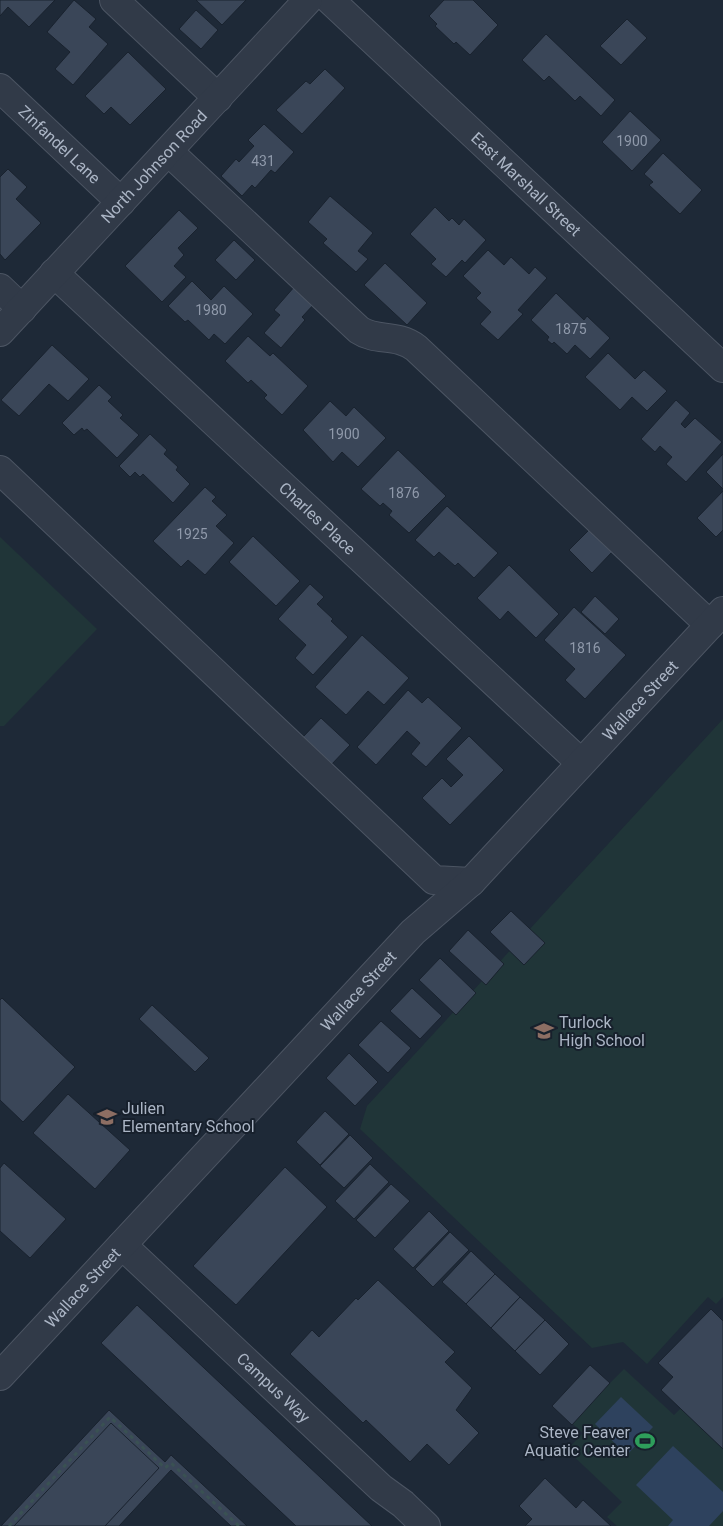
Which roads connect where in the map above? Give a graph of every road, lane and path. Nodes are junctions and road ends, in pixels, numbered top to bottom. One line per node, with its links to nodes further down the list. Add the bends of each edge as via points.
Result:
1 (114, 0): 5 (street)
2 (308, 0): 5 (street, North Johnson Road)
3 (330, 0): 12 (street, East Marshall Street)
4 (0, 88): 7 (street, Zinfandel Lane)
5 (218, 98): 6 (street, North Johnson Road)
6 (168, 152): 7 (street, North Johnson Road); 14 (street, via 359,330 370,336 406,341 416,348)
7 (121, 202): 8 (street, North Johnson Road)
8 (54, 273): 10 (street, North Johnson Road); 15 (street, Charles Place)
9 (0, 288): 10 (street)
10 (22, 309): 11 (street, North Johnson Road)
11 (0, 332)
12 (723, 368)
13 (0, 470): 16 (street, via 434,880)
14 (717, 618): 15 (street, Wallace Street)
15 (580, 762): 16 (street, Wallace Street)
16 (471, 882): 17 (street, Wallace Street, via 413,932)
17 (122, 1245): 18 (street, Wallace Street); 21 (street, Campus Way)
18 (0, 1376)
19 (9, 1526): 20 (path, via 110,1417 165,1468 171,1463)
20 (239, 1526)
21 (426, 1526)

